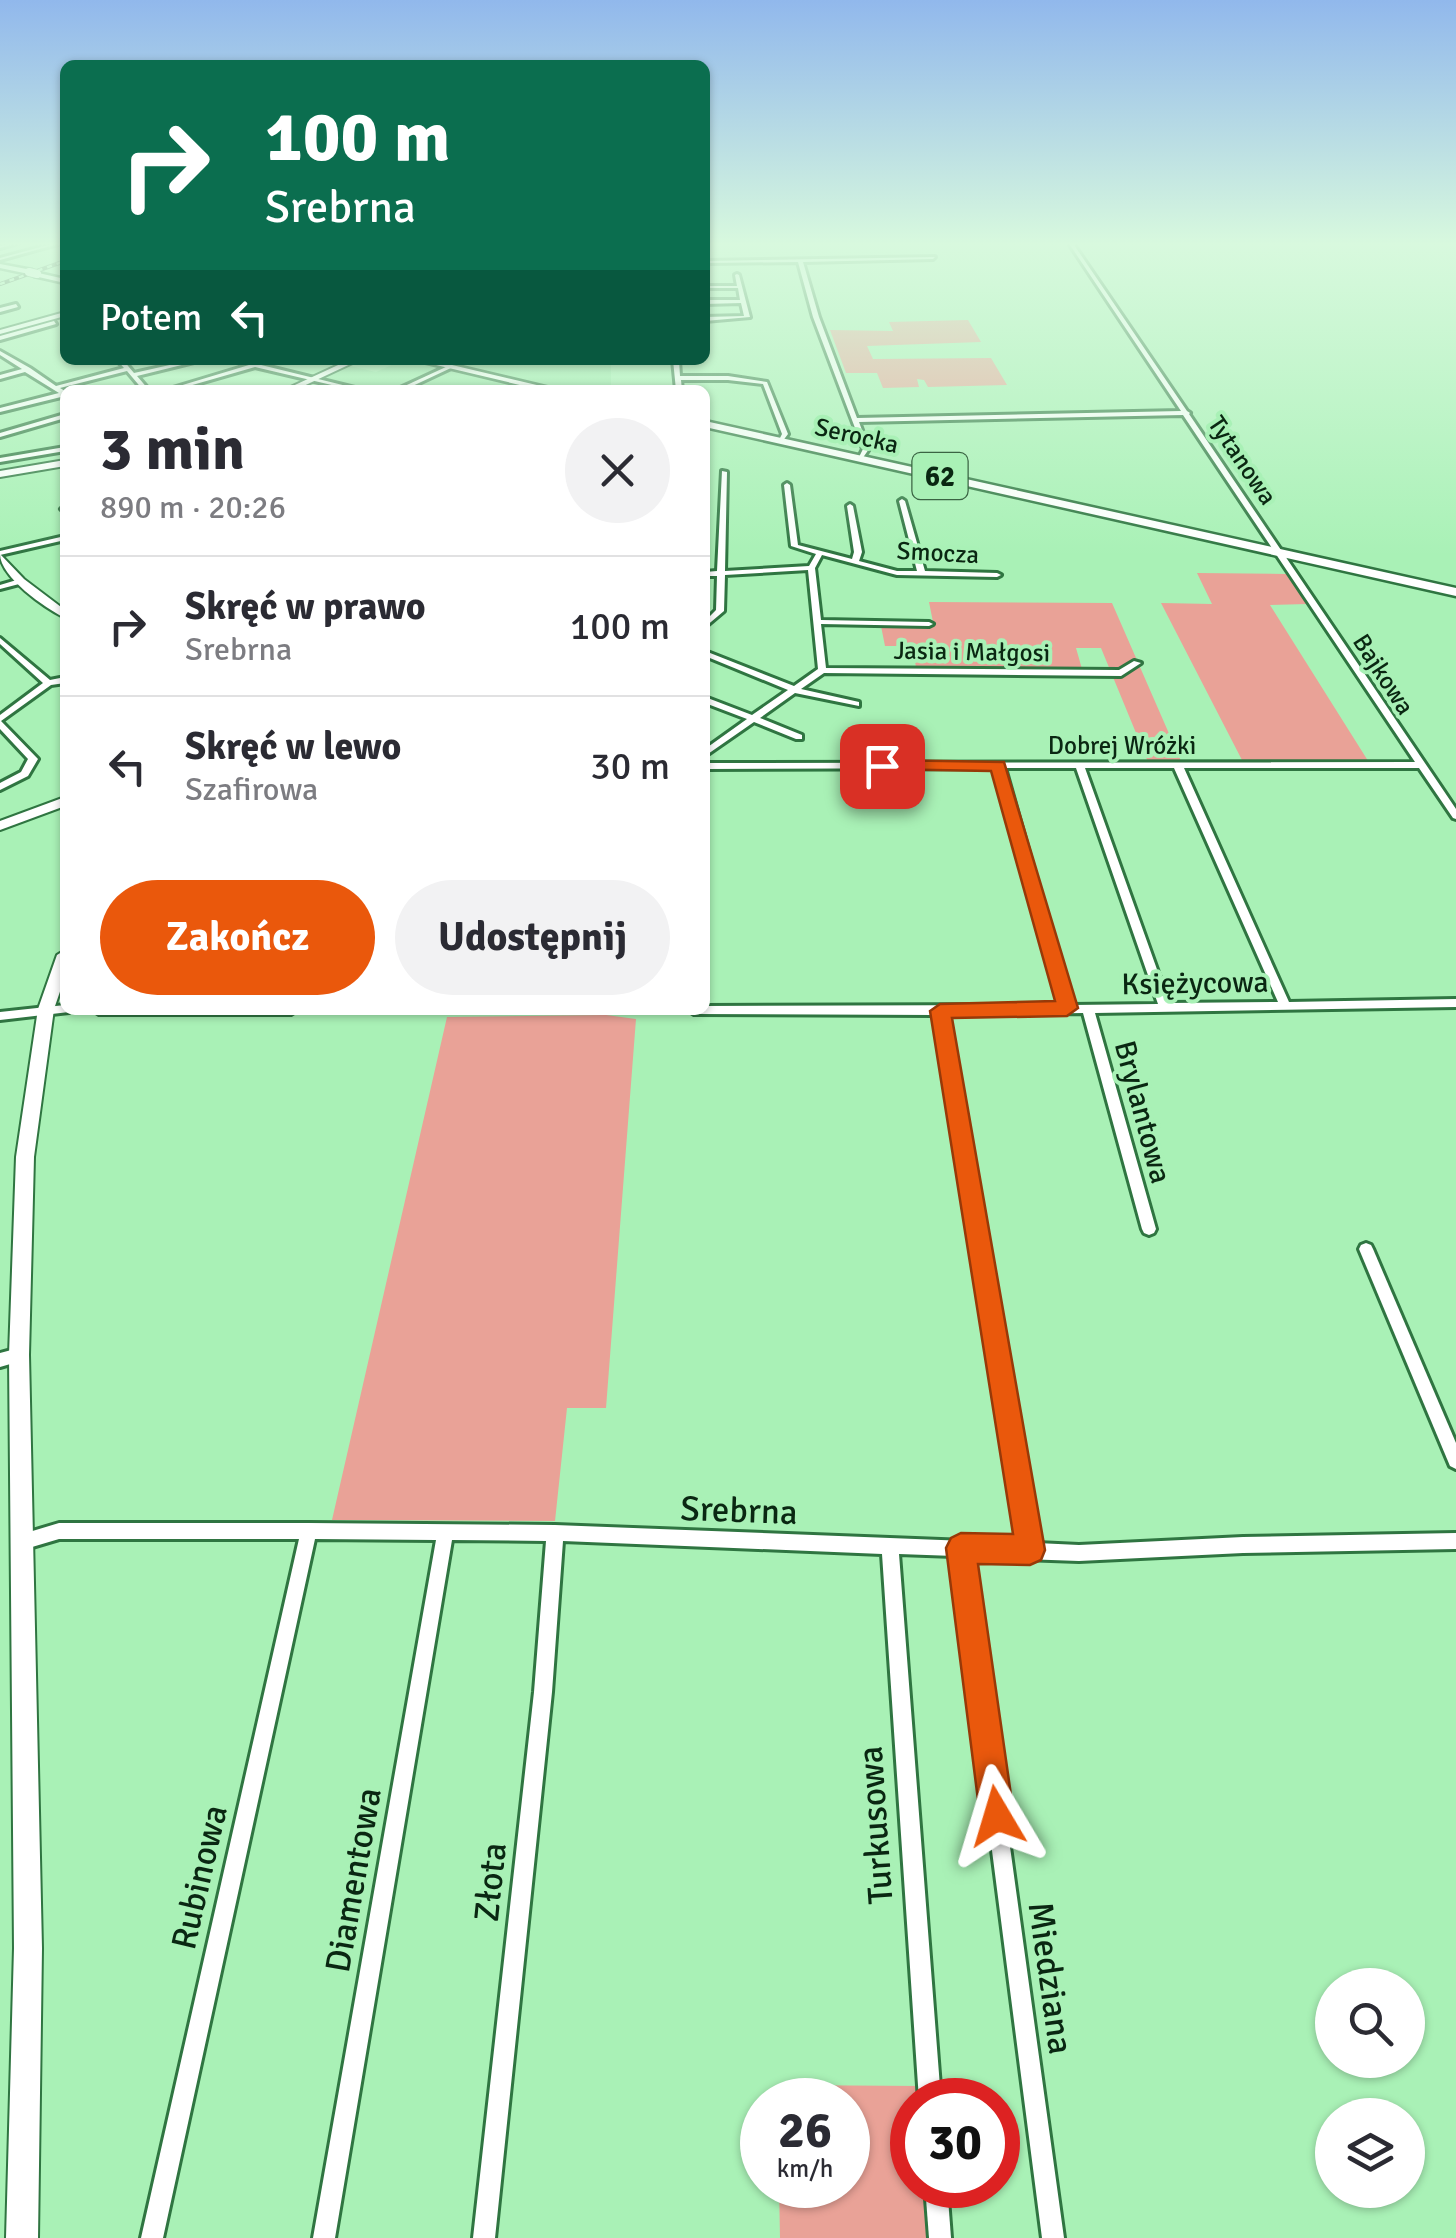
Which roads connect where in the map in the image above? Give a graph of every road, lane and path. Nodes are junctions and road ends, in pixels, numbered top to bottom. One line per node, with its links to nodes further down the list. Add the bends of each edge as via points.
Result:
1 (827, 346): 29 (street)
2 (1142, 346): 27 (street, Tytanowa)
3 (0, 354): 11 (street)
4 (124, 365): 12 (street)
5 (170, 365): 12 (street)
6 (255, 365): 15 (street); 18 (street)
7 (344, 365): 15 (street)
8 (441, 365): 10 (main road)
9 (677, 365): 14 (street)
10 (450, 367): 21 (street); 22 (main road)
11 (28, 369): 13 (street); 24 (street)
12 (130, 372): 16 (street); 17 (street)
13 (0, 376)
14 (678, 378): 23 (street); 32 (street, via 765,384 785,431)
15 (313, 379): 19 (street); 20 (street)
16 (83, 385)
17 (142, 385)
18 (186, 385)
19 (299, 385)
20 (339, 385)
21 (410, 385)
22 (531, 385)
23 (679, 385)
24 (60, 390)
25 (60, 392): 26 (street)
26 (0, 410)
27 (1188, 413): 29 (street); 43 (street, Tytanowa)
28 (60, 417): 31 (street)
29 (855, 420): 34 (street, via 866,450)
30 (710, 425): 32 (main road, Serocka / 62)
31 (0, 434)
32 (780, 441): 34 (main road, Serocka / 62)
33 (60, 450): 35 (street)
34 (860, 458): 43 (main road, Serocka / 62)
35 (0, 460)
36 (60, 464): 38 (street)
37 (724, 472): 48 (street)
38 (0, 474)
39 (787, 485): 45 (street, via 791,543)
40 (902, 502): 50 (street)
41 (850, 506): 46 (street)
42 (60, 539): 44 (street)
43 (1281, 553): 54 (main road, 62); 72 (street, Bajkowa)
44 (0, 555): 52 (street)
45 (820, 555): 46 (street, Smocza); 47 (street)
46 (856, 562): 50 (street, Smocza)
47 (811, 568): 48 (street); 57 (street)
48 (722, 573): 49 (street); 56 (street, via 720,611)
49 (710, 574)
50 (922, 574): 51 (street, Smocza)
51 (997, 575)
52 (20, 581): 53 (street); 55 (street)
53 (0, 587)
54 (1456, 592)
55 (60, 611)
56 (710, 620)
57 (818, 622): 58 (street); 62 (street)
58 (929, 624)
59 (0, 640): 64 (street)
60 (710, 655): 65 (street)
61 (1137, 663): 62 (street, Jasia i Małgosi, via 1121,673)
62 (822, 670): 65 (street)
63 (60, 681): 64 (street)
64 (48, 682): 69 (street)
65 (794, 690): 67 (street); 68 (street)
66 (710, 702): 68 (street)
67 (856, 704)
68 (752, 721): 70 (street); 71 (street)
69 (0, 722): 77 (street, via 34,759 22,776)
70 (800, 737)
71 (710, 749)
72 (1420, 765): 76 (street, Dobrej Wróżki); 79 (street, Bajkowa)
73 (710, 766): 74 (street, Dobrej Wróżki)
74 (998, 766): 75 (street, Dobrej Wróżki); 84 (street)
75 (1079, 766): 76 (street, Dobrej Wróżki); 82 (street)
76 (1178, 766): 83 (street)
77 (0, 787)
78 (60, 803): 80 (street)
79 (1456, 816)
80 (0, 826)
81 (1456, 1003): 83 (street, Księżycowa)
82 (1166, 1006): 83 (street, Księżycowa); 86 (street, Księżycowa)
83 (1286, 1006)
84 (1067, 1008): 86 (street, Księżycowa); 88 (street, Księżycowa)
85 (56, 1009): 89 (street); 92 (street, via 25,1157)
86 (1088, 1009): 90 (street, Brylantowa)
87 (710, 1010): 88 (street, Księżycowa)
88 (940, 1011): 101 (street)
89 (0, 1016)
90 (1149, 1229)
91 (1366, 1249): 93 (street)
92 (9, 1358): 98 (street)
93 (1456, 1461)
94 (309, 1531): 96 (street, Srebrna); 98 (street, Srebrna, via 59,1531); 105 (street, Rubinowa)
95 (555, 1533): 96 (street, Srebrna); 99 (street, Srebrna); 107 (street, Złota)
96 (446, 1534): 106 (street, Diamentowa)
97 (1456, 1540): 101 (street, Srebrna)
98 (22, 1542): 104 (street, via 28,1948)
99 (890, 1544): 100 (street, Srebrna); 102 (street, Turkusowa)
100 (961, 1548): 101 (street, Srebrna); 109 (street, Miedziana)
101 (1030, 1550)
102 (928, 2078)
103 (938, 2208): 108 (street)
104 (22, 2238)
105 (152, 2238)
106 (324, 2238)
107 (484, 2238)
108 (940, 2238)
109 (1053, 2238)

